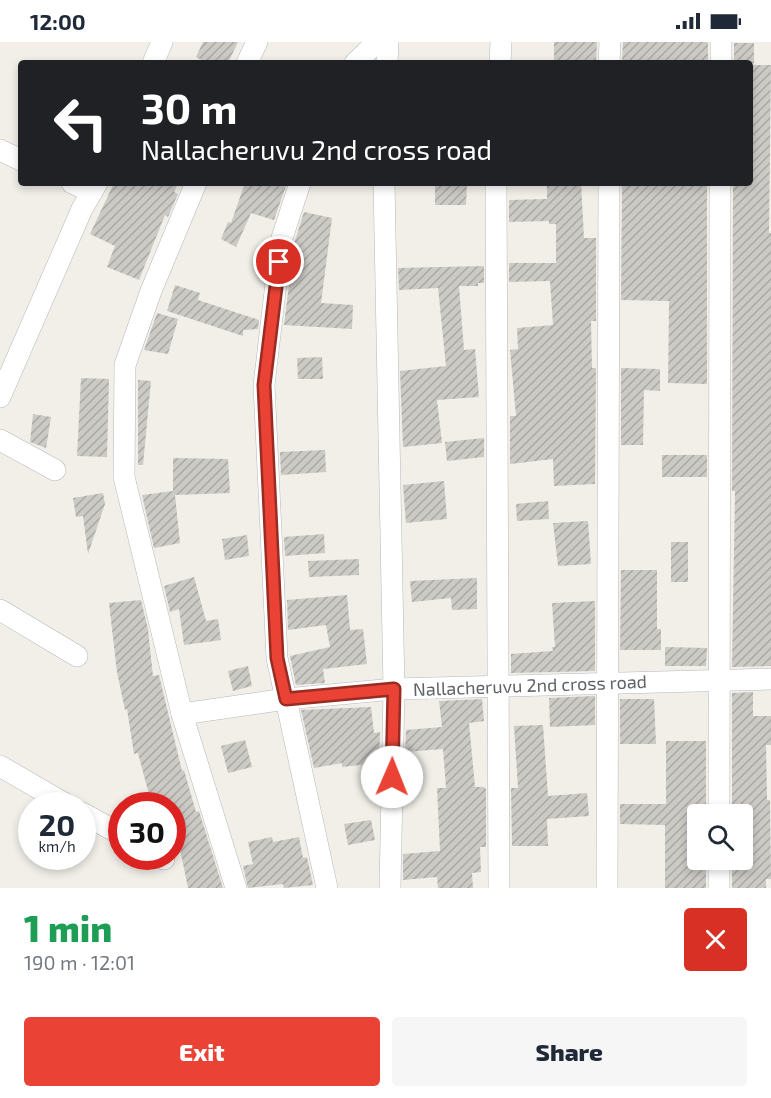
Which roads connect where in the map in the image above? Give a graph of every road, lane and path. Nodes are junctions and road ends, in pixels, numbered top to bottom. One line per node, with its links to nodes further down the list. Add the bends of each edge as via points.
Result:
1 (162, 42): 8 (street)
2 (257, 42): 9 (street)
3 (377, 42): 10 (street)
4 (388, 42): 11 (street)
5 (501, 42): 12 (street)
6 (610, 42): 13 (street)
7 (721, 42): 14 (street)
8 (154, 60)
9 (248, 60)
10 (358, 60)
11 (387, 60)
12 (500, 60)
13 (609, 60)
14 (721, 60)
15 (0, 150): 16 (street)
16 (18, 158)
17 (195, 186): 35 (street, via 125,365 124,477)
18 (299, 186): 34 (street, via 281,241 264,385 277,658)
19 (384, 186): 33 (street)
20 (496, 186): 32 (street)
21 (609, 186): 31 (street)
22 (720, 186): 29 (street)
23 (94, 188): 24 (street)
24 (0, 397)
25 (0, 440): 26 (street)
26 (55, 470)
27 (0, 610): 28 (street)
28 (77, 656)
29 (719, 679): 30 (street, Nallacheruvu 2nd cross road); 31 (street, Nallacheruvu 2nd cross road); 38 (street)
30 (771, 679)
31 (606, 682): 32 (street, Nallacheruvu 2nd cross road); 44 (street)
32 (498, 685): 33 (street, Nallacheruvu 2nd cross road); 43 (street)
33 (394, 689): 34 (street, Nallacheruvu 2nd cross road); 42 (street)
34 (286, 699): 35 (street, Nallacheruvu 2nd cross road); 41 (street)
35 (182, 714): 40 (street)
36 (0, 766): 37 (street)
37 (45, 792)
38 (719, 804)
39 (719, 870): 45 (street)
40 (236, 888)
41 (327, 888)
42 (390, 888)
43 (499, 888)
44 (607, 888)
45 (719, 888)

